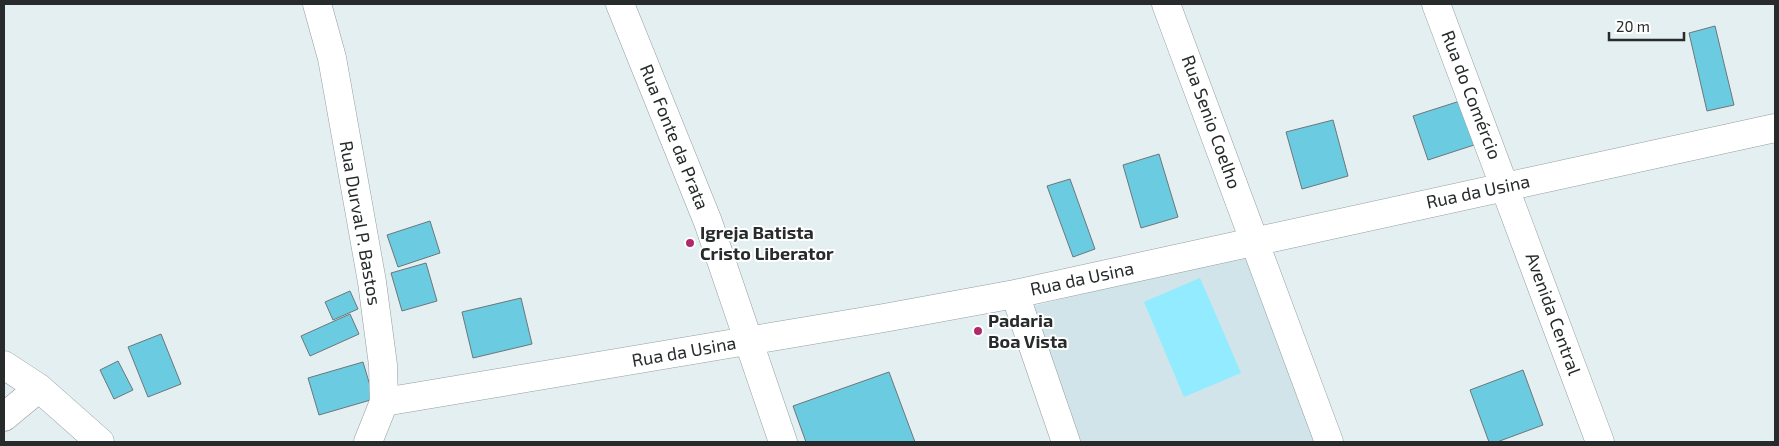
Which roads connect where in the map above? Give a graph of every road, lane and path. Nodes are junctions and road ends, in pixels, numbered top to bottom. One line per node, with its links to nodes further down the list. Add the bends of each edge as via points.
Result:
1 (317, 4): 12 (street, Rua Durval P. Bastos, via 332,58 370,272 383,365)
2 (620, 4): 9 (street, Rua Fonte da Prata, via 708,222)
3 (1166, 4): 7 (street, Rua Senio Coelho)
4 (1436, 4): 6 (street, Rua do Comércio)
5 (1775, 128): 6 (street, Rua da Usina)
6 (1506, 186): 7 (street, Rua da Usina); 19 (street, Avenida Central)
7 (1256, 242): 8 (street, Rua da Usina); 18 (street, Rua Senio Coelho)
8 (1015, 294): 9 (street, Rua da Usina); 17 (street)
9 (750, 341): 12 (street, Rua da Usina); 16 (street, Rua Fonte da Prata)
10 (4, 365): 11 (street)
11 (39, 388): 13 (street); 14 (street)
12 (384, 402): 15 (street, Rua Durval P. Bastos)
13 (4, 417)
14 (100, 442)
15 (368, 442)
16 (783, 442)
17 (1066, 442)
18 (1329, 442)
19 (1600, 442)

